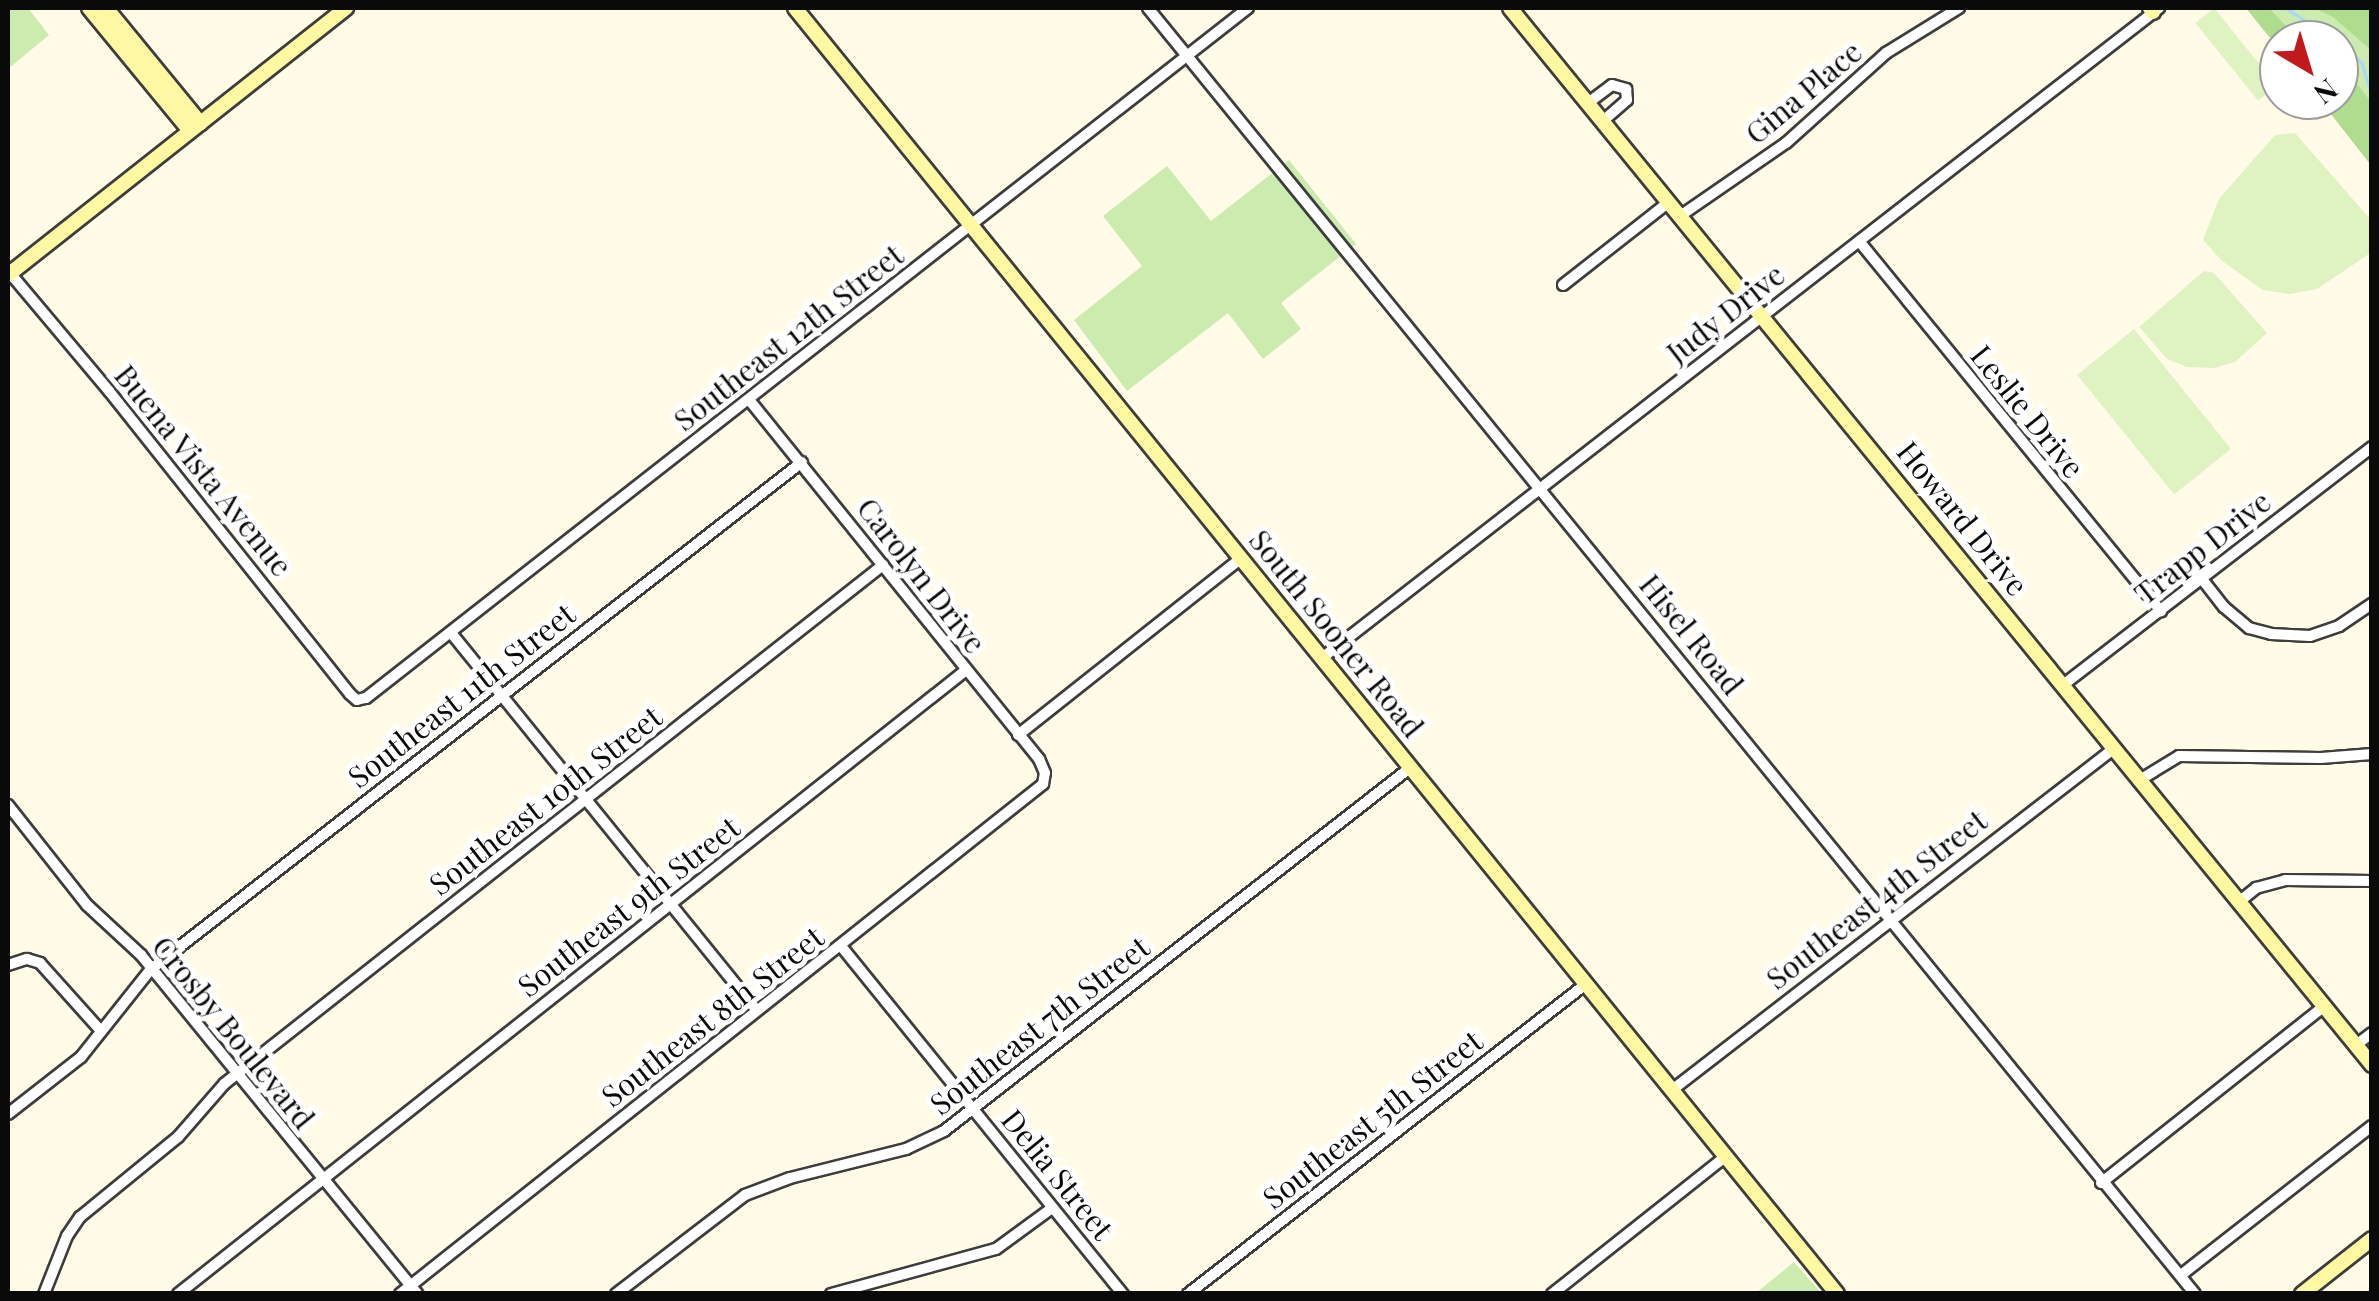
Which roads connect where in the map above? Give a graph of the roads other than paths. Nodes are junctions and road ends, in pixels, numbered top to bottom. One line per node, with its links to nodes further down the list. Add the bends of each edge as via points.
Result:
1 (346, 8): 12 (main road)
2 (796, 8): 15 (main road, South Sooner Road)
3 (1148, 8): 9 (street, Hisel Road)
4 (1248, 8): 9 (street, Southeast 12th Street)
5 (1510, 8): 10 (main road, Howard Drive)
6 (1959, 8): 14 (street, Gina Place, via 1886,54 1786,143)
7 (2154, 9): 16 (street, Judy Drive)
8 (100, 11): 12 (main road)
9 (1186, 56): 15 (street, Southeast 12th Street); 23 (street, Hisel Road)
10 (1588, 103): 11 (main road, Howard Drive); 11 (street, via 1612,85 1626,89 1627,100)
11 (1603, 122): 13 (main road, Howard Drive)
12 (195, 127): 17 (main road)
13 (1669, 202): 14 (main road, Howard Drive); 18 (street)
14 (1680, 216): 19 (main road, Howard Drive)
15 (971, 224): 20 (street, Southeast 12th Street); 24 (main road, South Sooner Road)
16 (1858, 241): 19 (street, Judy Drive); 28 (street, Leslie Drive)
17 (9, 274): 34 (street, Buena Vista Avenue)
18 (1563, 285)
19 (1762, 317): 23 (street, Judy Drive); 32 (main road, Howard Drive)
20 (749, 400): 22 (street, Carolyn Drive); 29 (street, Southeast 12th Street)
21 (2372, 447): 26 (street, Trapp Drive)
22 (802, 462): 25 (street, Carolyn Drive); 33 (street, Southeast 11th Street)
23 (1540, 488): 30 (street, Judy Drive); 46 (street, Hisel Road)
24 (1242, 558): 30 (main road, South Sooner Road); 35 (street)
25 (883, 565): 31 (street, Carolyn Drive); 41 (street, Southeast 10th Street)
26 (2202, 579): 27 (street, via 2249,628 2271,634 2310,636); 28 (street, Trapp Drive)
27 (2372, 604)
28 (2161, 610): 32 (street, Trapp Drive)
29 (452, 634): 33 (street); 34 (street, Southeast 12th Street, via 380,690)
30 (1322, 658): 38 (main road, South Sooner Road)
31 (965, 671): 35 (street, Carolyn Drive); 45 (street, Southeast 9th Street)
32 (2063, 685): 36 (main road, Howard Drive)
33 (500, 696): 41 (street); 49 (street, Southeast 11th Street)
34 (356, 700)
35 (1018, 735): 40 (street, Carolyn Drive, via 1038,759)
36 (2112, 750): 39 (main road, Howard Drive); 46 (street, Southeast 4th Street)
37 (2372, 754): 39 (street, via 2179,756)
38 (1411, 767): 50 (main road, South Sooner Road); 59 (street, Southeast 7th Street)
39 (2138, 781): 44 (main road, Howard Drive)
40 (1043, 784): 47 (street, Southeast 8th Street)
41 (586, 800): 45 (street); 57 (street, Southeast 10th Street)
42 (8, 807): 49 (street, Crosby Boulevard, via 87,905)
43 (2372, 881): 44 (street, via 2284,880)
44 (2240, 901): 51 (main road, Howard Drive)
45 (670, 905): 52 (street); 63 (street, Southeast 9th Street)
46 (1890, 920): 58 (street, Southeast 4th Street); 64 (street, Hisel Road)
47 (841, 946): 52 (street, Southeast 8th Street); 59 (street, Delia Street)
48 (8, 964): 53 (street, via 27,958 40,963)
49 (151, 969): 53 (street, Southeast 11th Street); 57 (street, Crosby Boulevard)
50 (1586, 983): 58 (main road, South Sooner Road); 75 (street, Southeast 5th Street)
51 (2324, 1006): 55 (main road, Howard Drive); 64 (street)
52 (757, 1010): 68 (street, Southeast 8th Street)
53 (101, 1031): 60 (street, Southeast 11th Street, via 81,1057)
54 (2372, 1033): 55 (street)
55 (2356, 1046): 56 (main road, Howard Drive)
56 (2372, 1065)
57 (238, 1074): 63 (street, Crosby Boulevard); 69 (street, Southeast 10th Street, via 178,1137 80,1217)
58 (1672, 1090): 62 (main road, South Sooner Road)
59 (974, 1110): 65 (street, Delia Street); 72 (street, Southeast 7th Street, via 906,1149 745,1196)
60 (8, 1114)
61 (2372, 1126): 67 (street)
62 (1726, 1156): 76 (street); 77 (main road, South Sooner Road)
63 (321, 1180): 68 (street, Crosby Boulevard); 70 (street, Southeast 9th Street)
64 (2101, 1183): 67 (street, Hisel Road)
65 (1052, 1208): 73 (street, via 996,1249); 74 (street, Delia Street)
66 (2372, 1240): 79 (main road)
67 (2181, 1275): 78 (street, Hisel Road)
68 (414, 1290): 71 (street, Southeast 8th Street)
69 (44, 1294)
70 (178, 1294)
71 (400, 1294)
72 (616, 1294)
73 (831, 1294)
74 (1122, 1294)
75 (1188, 1294)
76 (1552, 1294)
77 (1837, 1294)
78 (2195, 1294)
79 (2302, 1294)

